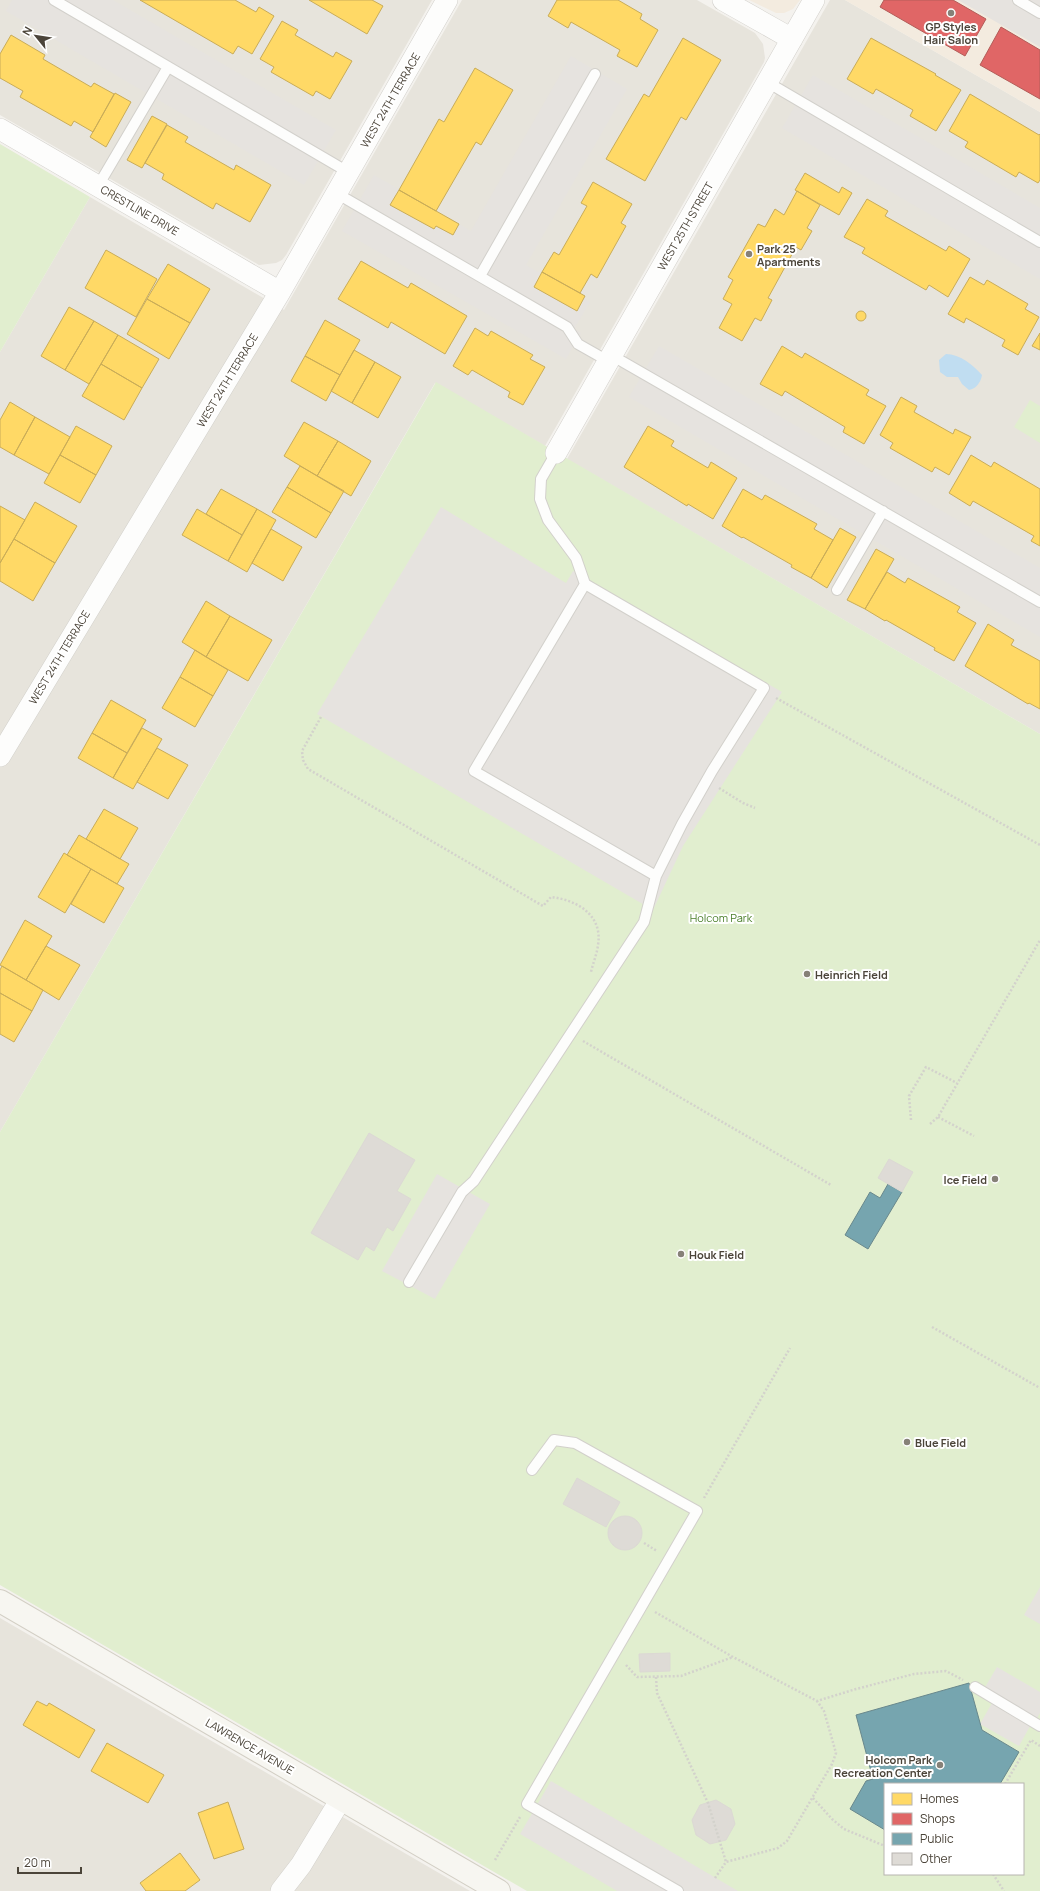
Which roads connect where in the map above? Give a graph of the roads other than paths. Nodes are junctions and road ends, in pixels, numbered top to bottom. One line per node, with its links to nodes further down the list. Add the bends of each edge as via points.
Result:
1 (54, 0): 8 (lane)
2 (447, 0): 12 (street, WEST 24TH TERRACE)
3 (723, 0): 7 (street)
4 (814, 0): 7 (street, WEST 25TH STREET)
5 (1018, 0): 6 (lane)
6 (1040, 13)
7 (792, 39): 10 (street, WEST 25TH STREET)
8 (168, 66): 12 (lane); 13 (lane)
9 (595, 74): 16 (lane)
10 (767, 82): 15 (lane); 18 (street, WEST 25TH STREET)
11 (0, 129): 13 (street, CRESTLINE DRIVE)
12 (348, 172): 14 (street, WEST 24TH TERRACE)
13 (98, 186): 17 (street, CRESTLINE DRIVE)
14 (336, 193): 16 (lane); 17 (street, WEST 24TH TERRACE)
15 (1039, 240)
16 (480, 276): 18 (lane, via 567,327 578,344)
17 (280, 292): 24 (street, WEST 24TH TERRACE)
18 (610, 358): 19 (street, WEST 25TH STREET); 20 (lane)
19 (556, 453): 21 (lane, via 541,479 540,499 548,520 576,558)
20 (883, 511): 22 (lane); 23 (lane)
21 (585, 584): 25 (lane, via 764,688 707,780); 25 (lane, via 474,771)
22 (837, 590)
23 (1040, 602)
24 (0, 756)
25 (656, 876): 26 (lane, via 644,922 474,1181 462,1192)
26 (409, 1282)
27 (532, 1470): 34 (lane, via 554,1440 576,1443 696,1511 527,1804)
28 (0, 1601): 31 (street, LAWRENCE AVENUE)
29 (975, 1687): 30 (lane)
30 (1040, 1726)
31 (341, 1799): 32 (street, via 301,1865); 33 (street, LAWRENCE AVENUE)
32 (281, 1891)
33 (499, 1891)
34 (678, 1891)

